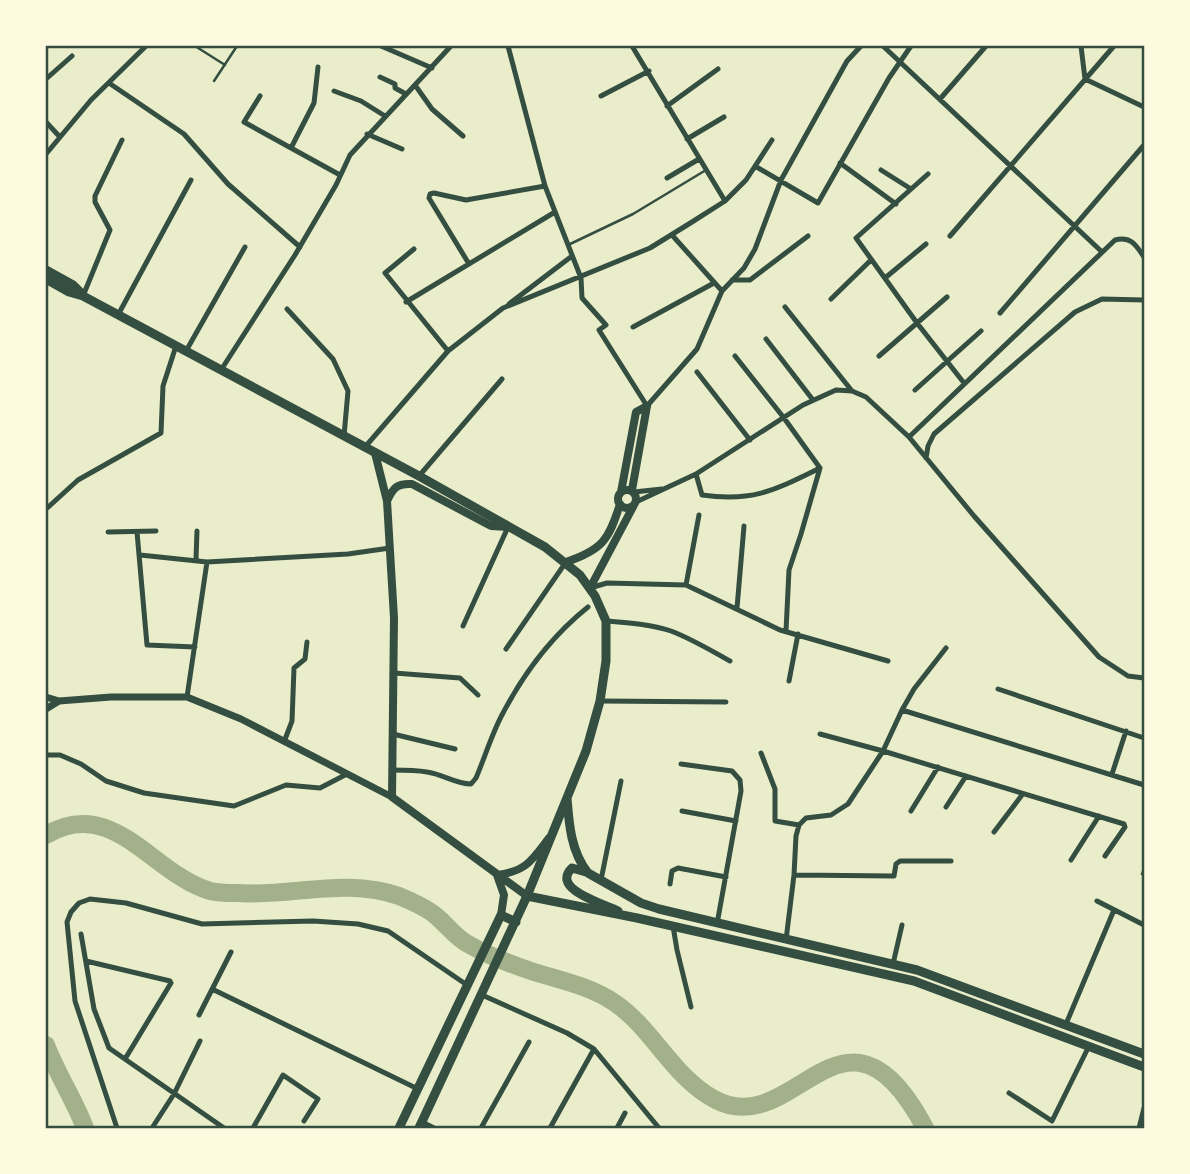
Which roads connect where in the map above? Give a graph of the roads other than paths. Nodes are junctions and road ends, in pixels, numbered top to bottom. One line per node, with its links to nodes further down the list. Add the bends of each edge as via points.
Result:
1 (146, 46): 25 (street)
2 (195, 46): 16 (lane)
3 (237, 46): 16 (lane)
4 (381, 46): 18 (street)
5 (451, 46): 18 (street)
6 (508, 46): 58 (street)
7 (632, 46): 20 (street)
8 (861, 46): 57 (street, via 847,61)
9 (883, 46): 15 (street)
10 (911, 46): 15 (street)
11 (986, 46): 31 (street)
12 (1081, 46): 23 (street)
13 (1114, 46): 23 (street)
14 (72, 56): 22 (street)
15 (900, 61): 31 (street); 48 (street)
16 (225, 65): 24 (lane)
17 (318, 67): 44 (street, via 314,103)
18 (432, 68): 26 (street)
19 (718, 69): 32 (street)
20 (649, 71): 30 (street); 32 (street)
21 (380, 77): 28 (street)
22 (46, 79)
23 (1085, 79): 33 (street); 49 (street)
24 (214, 81)
25 (109, 83): 38 (street); 70 (street, via 184,134 228,184)
26 (415, 85): 28 (street); 39 (street, via 432,109)
27 (334, 91): 34 (street)
28 (406, 94): 34 (street)
29 (260, 96): 44 (street, via 244,122)
30 (601, 96)
31 (940, 99): 49 (street)
32 (667, 107): 40 (street)
33 (1144, 107)
34 (385, 116): 37 (street)
35 (724, 117): 40 (street)
36 (46, 122): 38 (street)
37 (367, 134): 45 (street); 54 (street)
38 (59, 136): 46 (street)
39 (463, 136)
40 (687, 139): 47 (street)
41 (122, 140): 84 (street, via 95,196 110,230)
42 (772, 140): 50 (street)
43 (1144, 145): 63 (street)
44 (291, 148): 54 (street)
45 (402, 149)
46 (46, 154)
47 (699, 159): 51 (street); 55 (street)
48 (840, 163): 57 (street, via 818,203); 61 (street)
49 (1010, 165): 63 (street); 66 (street)
50 (755, 166): 57 (street); 60 (street)
51 (706, 170): 60 (street); 68 (lane, via 633,214)
52 (881, 170): 59 (street)
53 (928, 174): 59 (street)
54 (341, 175): 70 (street)
55 (667, 178)
56 (191, 180): 93 (street)
57 (781, 180): 81 (street, via 755,249)
58 (545, 186): 62 (street); 76 (street, via 466,200 430,194)
59 (911, 189): 61 (street)
60 (724, 201): 64 (street)
61 (895, 204): 75 (street, via 857,236)
62 (555, 212): 68 (street); 76 (street)
63 (1075, 226): 72 (street); 92 (street)
64 (672, 234): 78 (street); 82 (street)
65 (808, 236): 81 (street, via 750,280)
66 (950, 236)
67 (926, 244): 79 (street)
68 (568, 245): 73 (street)
69 (245, 247): 99 (street)
70 (300, 247): 104 (street)
71 (414, 249): 88 (street, via 385,273)
72 (1101, 251): 74 (street, via 1123,238 1133,241); 107 (street)
73 (572, 256): 78 (street); 90 (street)
74 (1144, 257)
75 (872, 260): 79 (street); 86 (street)
76 (469, 264): 88 (street)
77 (46, 270): 84 (main road)
78 (581, 278): 90 (street); 111 (street, via 582,298 606,325 599,330)
79 (885, 278): 94 (street)
80 (46, 279): 84 (main road)
81 (732, 280): 83 (street)
82 (714, 282): 83 (street); 95 (street)
83 (722, 291): 111 (street, via 697,349)
84 (83, 296): 93 (main road)
85 (947, 297): 94 (street)
86 (831, 299)
87 (1144, 300): 118 (street, via 1102,299 1075,312 934,434)
88 (407, 302): 100 (street)
89 (785, 307): 109 (street)
90 (503, 308): 100 (street)
91 (287, 309): 113 (street, via 334,359 348,391)
92 (1000, 313)
93 (118, 315): 98 (main road)
94 (917, 323): 102 (street); 103 (street)
95 (633, 327)
96 (981, 331): 103 (street)
97 (766, 339): 110 (street)
98 (176, 346): 99 (main road); 128 (street, via 163,386 161,433 78,480)
99 (186, 351): 104 (main road)
100 (448, 351): 116 (street)
101 (735, 356): 112 (street)
102 (879, 356)
103 (947, 361): 107 (street); 108 (street)
104 (221, 370): 113 (main road)
105 (697, 372): 115 (street)
106 (502, 379): 121 (street)
107 (964, 383): 114 (street)
108 (915, 390)
109 (852, 391): 110 (street, via 836,390); 114 (street, via 866,397)
110 (813, 400): 112 (street)
111 (647, 406): 123 (main road); 124 (main road, via 636,412)
112 (784, 418): 115 (street); 119 (street)
113 (344, 436): 116 (main road)
114 (909, 437): 118 (street)
115 (750, 440): 120 (street)
116 (365, 447): 117 (main road)
117 (375, 453): 121 (main road); 125 (main road)
118 (926, 458): 158 (street, via 1099,657 1128,676)
119 (820, 468): 120 (street, via 774,491 746,498 702,495); 149 (street, via 789,570)
120 (696, 474): 122 (street)
121 (419, 476): 131 (main road)
122 (668, 489): 123 (street); 126 (street)
123 (633, 491): 124 (main road); 126 (main road)
124 (621, 492): 127 (main road)
125 (387, 501): 131 (main road, via 398,485 412,484 491,526); 137 (main road)
126 (635, 503): 127 (main road, via 625,508); 138 (main road)
127 (620, 504): 136 (main road)
128 (46, 509)
129 (699, 515): 143 (street)
130 (744, 526): 146 (street)
131 (508, 527): 142 (main road); 148 (street)
132 (156, 531): 135 (street)
133 (197, 531): 140 (street)
134 (108, 532): 135 (street)
135 (137, 532): 139 (street)
136 (602, 543): 138 (main road); 142 (main road, via 593,552)
137 (390, 548): 141 (street); 157 (main road)
138 (611, 548): 144 (main road)
139 (140, 555): 140 (street); 152 (street, via 147,645)
140 (196, 559): 141 (street)
141 (207, 562): 152 (street)
142 (566, 562): 144 (main road); 154 (street)
143 (686, 585): 144 (street, via 607,583); 146 (street)
144 (590, 588): 147 (main road)
145 (588, 607): 180 (street, via 546,647 503,713 471,784 426,771)
146 (737, 608): 149 (street)
147 (606, 621): 155 (street, via 669,631); 165 (main road)
148 (463, 626)
149 (786, 631): 150 (street)
150 (798, 634): 156 (street); 159 (street)
151 (307, 642): 173 (street, via 304,659 294,668 292,721)
152 (195, 647): 163 (street)
153 (946, 648): 168 (street)
154 (506, 649)
155 (730, 661)
156 (888, 661)
157 (394, 673): 161 (street, via 460,678); 170 (main road)
158 (1144, 678)
159 (789, 681)
160 (998, 689): 169 (street)
161 (478, 695)
162 (46, 697): 164 (street)
163 (187, 697): 164 (street); 173 (street)
164 (59, 701): 167 (street)
165 (600, 701): 166 (street); 188 (main road)
166 (726, 702)
167 (46, 709)
168 (902, 710): 175 (street); 182 (street)
169 (1126, 731): 172 (street); 182 (street)
170 (393, 734): 174 (street); 180 (main road)
171 (820, 734): 175 (street)
172 (1144, 738)
173 (284, 741): 181 (street)
174 (455, 749)
175 (883, 751): 179 (street); 194 (street, via 848,804 831,815 806,818)
176 (761, 753): 194 (street, via 775,789 775,821)
177 (46, 755): 181 (street, via 60,755 106,781 144,793 234,806 286,785 320,788)
178 (681, 764): 193 (street, via 732,771 737,776 741,791)
179 (938, 767): 183 (street); 191 (street)
180 (392, 770): 187 (main road)
181 (347, 774): 187 (street)
182 (1112, 775): 185 (street)
183 (966, 776): 186 (street); 189 (street)
184 (621, 780): 206 (street)
185 (1144, 785)
186 (1021, 794): 192 (street); 195 (street)
187 (392, 797): 203 (main road)
188 (567, 797): 196 (main road); 201 (main road, via 570,833)
189 (946, 807)
190 (682, 811): 193 (street)
191 (911, 811)
192 (1100, 816): 197 (street, via 1125,827); 198 (street)
193 (736, 821): 205 (street)
194 (799, 825): 204 (street)
195 (994, 832)
196 (552, 834): 203 (main road, via 518,872); 208 (main road)
197 (1105, 856)
198 (1071, 860)
199 (951, 861): 204 (street, via 900,861 894,876)
200 (1144, 869): 202 (lane)
201 (588, 873): 206 (main road); 212 (main road, via 572,869 566,881 571,889)
202 (1142, 874)
203 (498, 875): 208 (main road); 211 (main road, via 504,895)
204 (794, 875): 219 (street)
205 (726, 877): 207 (street, via 678,869 672,872); 214 (street)
206 (601, 881): 214 (main road, via 641,903)
207 (670, 884)
208 (527, 896): 212 (main road); 213 (main road)
209 (1097, 901): 210 (street)
210 (1114, 910): 216 (street); 228 (street)
211 (501, 915): 213 (main road); 223 (main road)
212 (637, 918): 217 (main road)
213 (516, 922): 225 (main road)
214 (717, 924): 219 (main road)
215 (902, 925): 222 (street)
216 (1144, 925)
217 (673, 926): 226 (street); 231 (main road, via 914,981)
218 (81, 934): 221 (street)
219 (786, 940): 222 (main road)
220 (231, 952): 224 (street)
221 (86, 960): 234 (street, via 94,1009 109,1048); 234 (street, via 170,981)
222 (893, 964): 228 (main road)
223 (469, 982): 236 (main road); 243 (street, via 388,931 358,924 202,924 112,900 79,903 67,922 75,1002)
224 (212, 989): 227 (street); 236 (street)
225 (482, 995): 232 (street, via 567,1032); 242 (main road)
226 (691, 1007)
227 (199, 1015)
228 (1066, 1024): 233 (main road)
229 (200, 1041): 238 (street)
230 (529, 1042): 249 (street)
231 (1089, 1046): 235 (main road); 237 (street, via 1052,1121)
232 (594, 1049): 250 (street); 252 (street)
233 (1144, 1054)
234 (125, 1059): 238 (street)
235 (1144, 1067)
236 (418, 1089): 247 (main road)
237 (1009, 1093)
238 (174, 1094): 244 (street); 245 (street)
239 (1144, 1108): 253 (street)
240 (625, 1113): 251 (street)
241 (304, 1121): 246 (street, via 318,1099 284,1075)
242 (421, 1125): 248 (street)
243 (117, 1129)
244 (152, 1129)
245 (224, 1129)
246 (253, 1129)
247 (399, 1129)
248 (434, 1129)
249 (481, 1129)
250 (550, 1129)
251 (617, 1129)
252 (659, 1129)
253 (1139, 1129)

